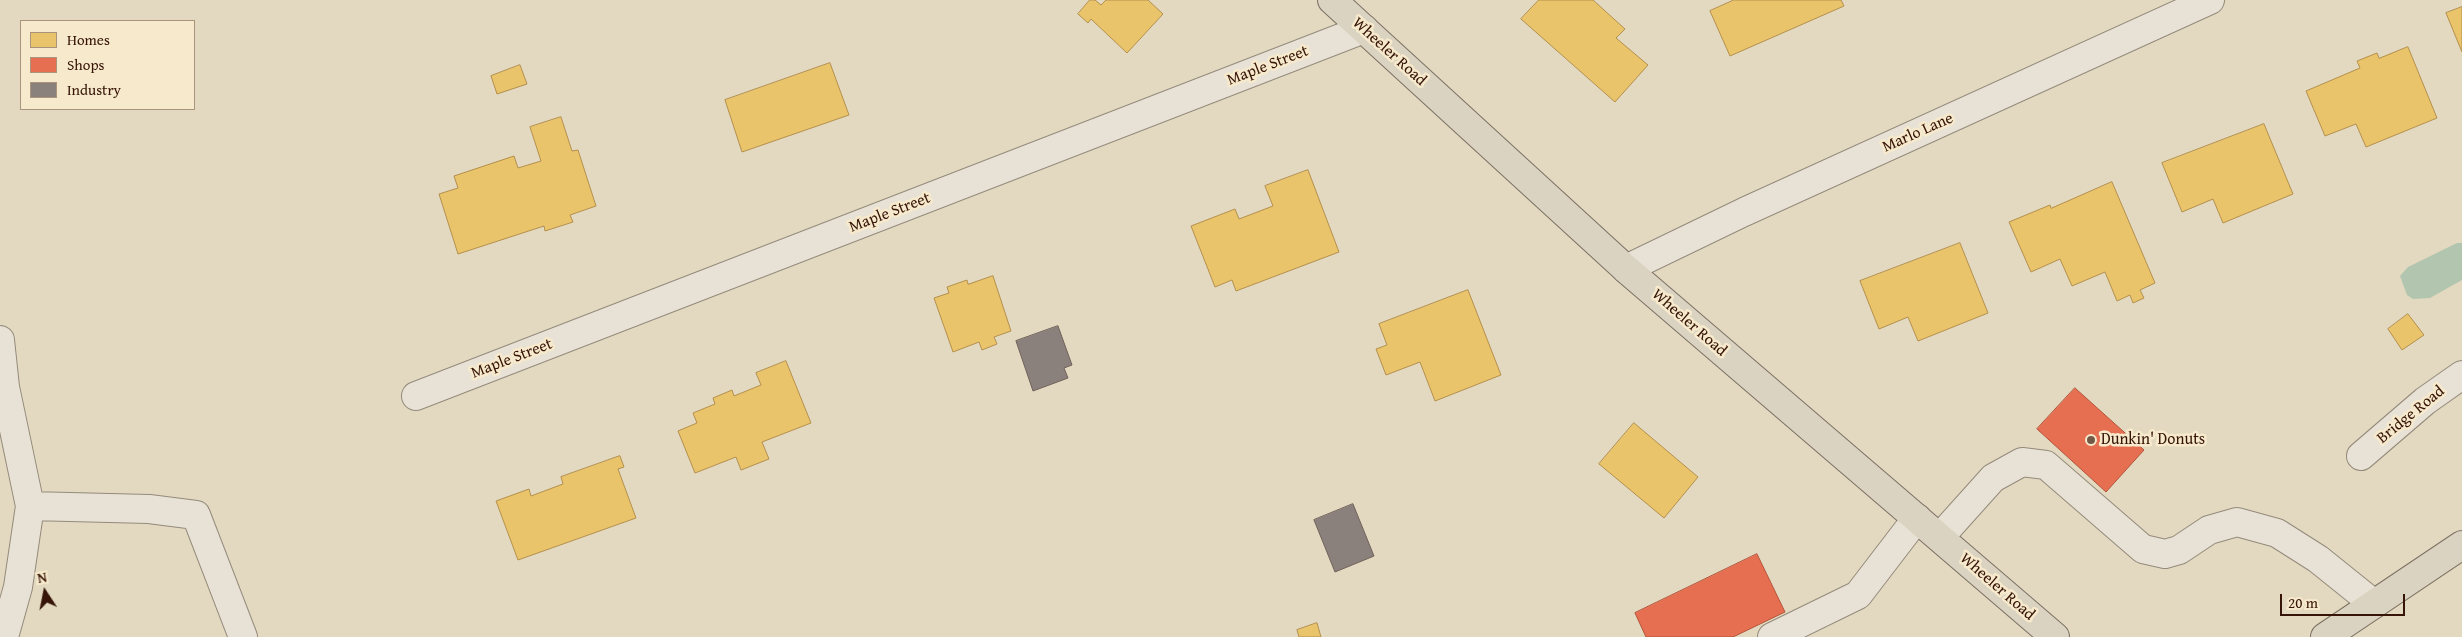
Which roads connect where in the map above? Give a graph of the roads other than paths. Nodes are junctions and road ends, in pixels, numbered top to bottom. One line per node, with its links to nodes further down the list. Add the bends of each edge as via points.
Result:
1 (1332, 0): 3 (main road, Wheeler Road)
2 (2210, 0): 4 (street, Marlo Lane)
3 (1364, 29): 4 (main road, Wheeler Road); 7 (street, Maple Street)
4 (1626, 269): 10 (main road, Wheeler Road)
5 (0, 340): 9 (street, via 5,387)
6 (2462, 375): 8 (street, Bridge Road, via 2425,401)
7 (416, 396)
8 (2361, 456)
9 (30, 506): 14 (street, via 18,587); 15 (street, via 149,509 196,515)
10 (1917, 518): 11 (main road, Wheeler Road); 16 (street, via 1858,595)
11 (1940, 538): 13 (street, via 1993,478 2022,462 2046,465 2143,549 2165,554 2180,550 2209,530 2236,522 2277,533 2318,559); 17 (main road, Wheeler Road)
12 (2462, 544): 13 (main road)
13 (2374, 604): 18 (main road)
14 (4, 637)
15 (244, 637)
16 (1772, 637)
17 (2055, 637)
18 (2325, 637)

